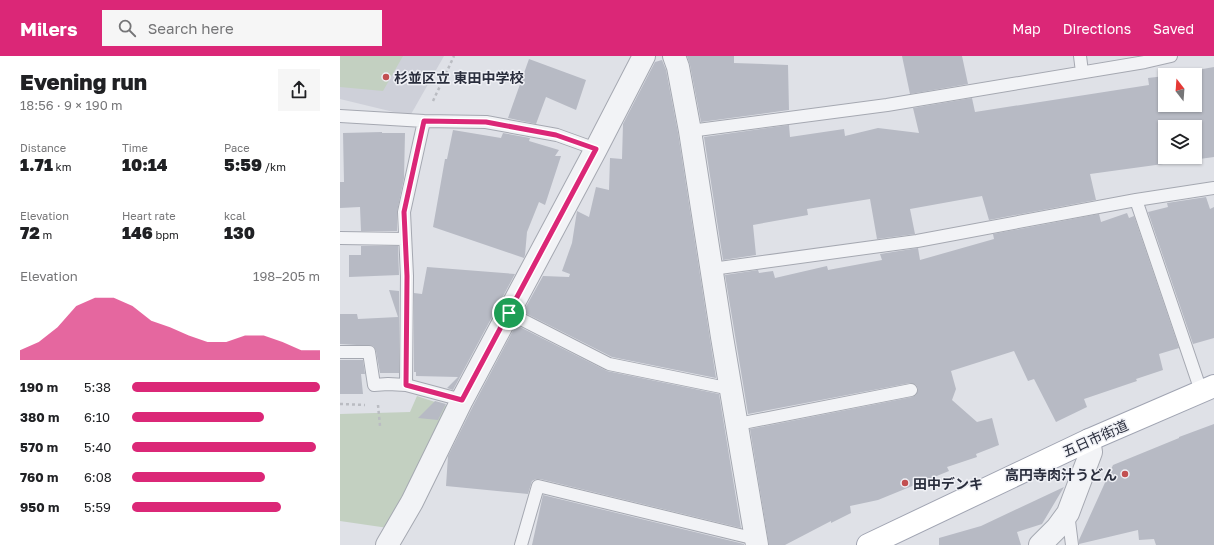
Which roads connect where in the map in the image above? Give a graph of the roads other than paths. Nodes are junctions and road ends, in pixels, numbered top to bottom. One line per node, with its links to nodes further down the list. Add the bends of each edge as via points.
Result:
1 (644, 56): 9 (street)
2 (674, 56): 8 (street)
3 (1080, 56): 5 (lane)
4 (1171, 56): 5 (lane)
5 (1082, 72): 8 (lane, via 887,105)
6 (340, 116): 7 (lane)
7 (424, 121): 9 (lane, via 486,122 556,135); 13 (lane, via 404,212)
8 (690, 131): 14 (street)
9 (596, 149): 15 (street)
10 (1214, 188): 11 (lane)
11 (1136, 200): 14 (lane, via 917,241); 18 (lane)
12 (340, 238): 13 (lane)
13 (405, 239): 17 (lane)
14 (712, 269): 19 (street)
15 (509, 313): 19 (lane, via 609,364); 21 (street)
16 (340, 352): 17 (lane, via 369,352 374,385)
17 (406, 385): 21 (lane)
18 (1208, 388): 23 (main road, 五日市街道)
19 (731, 389): 22 (street)
20 (911, 390): 22 (lane)
21 (462, 400): 26 (street, via 412,502)
22 (738, 424): 25 (street)
23 (1089, 440): 24 (street, via 1091,452); 28 (main road, 五日市街道)
24 (1068, 513): 29 (street); 30 (lane)
25 (756, 542): 27 (lane, via 538,486)
26 (387, 545)
27 (521, 545)
28 (868, 545)
29 (1040, 545)
30 (1072, 545)

